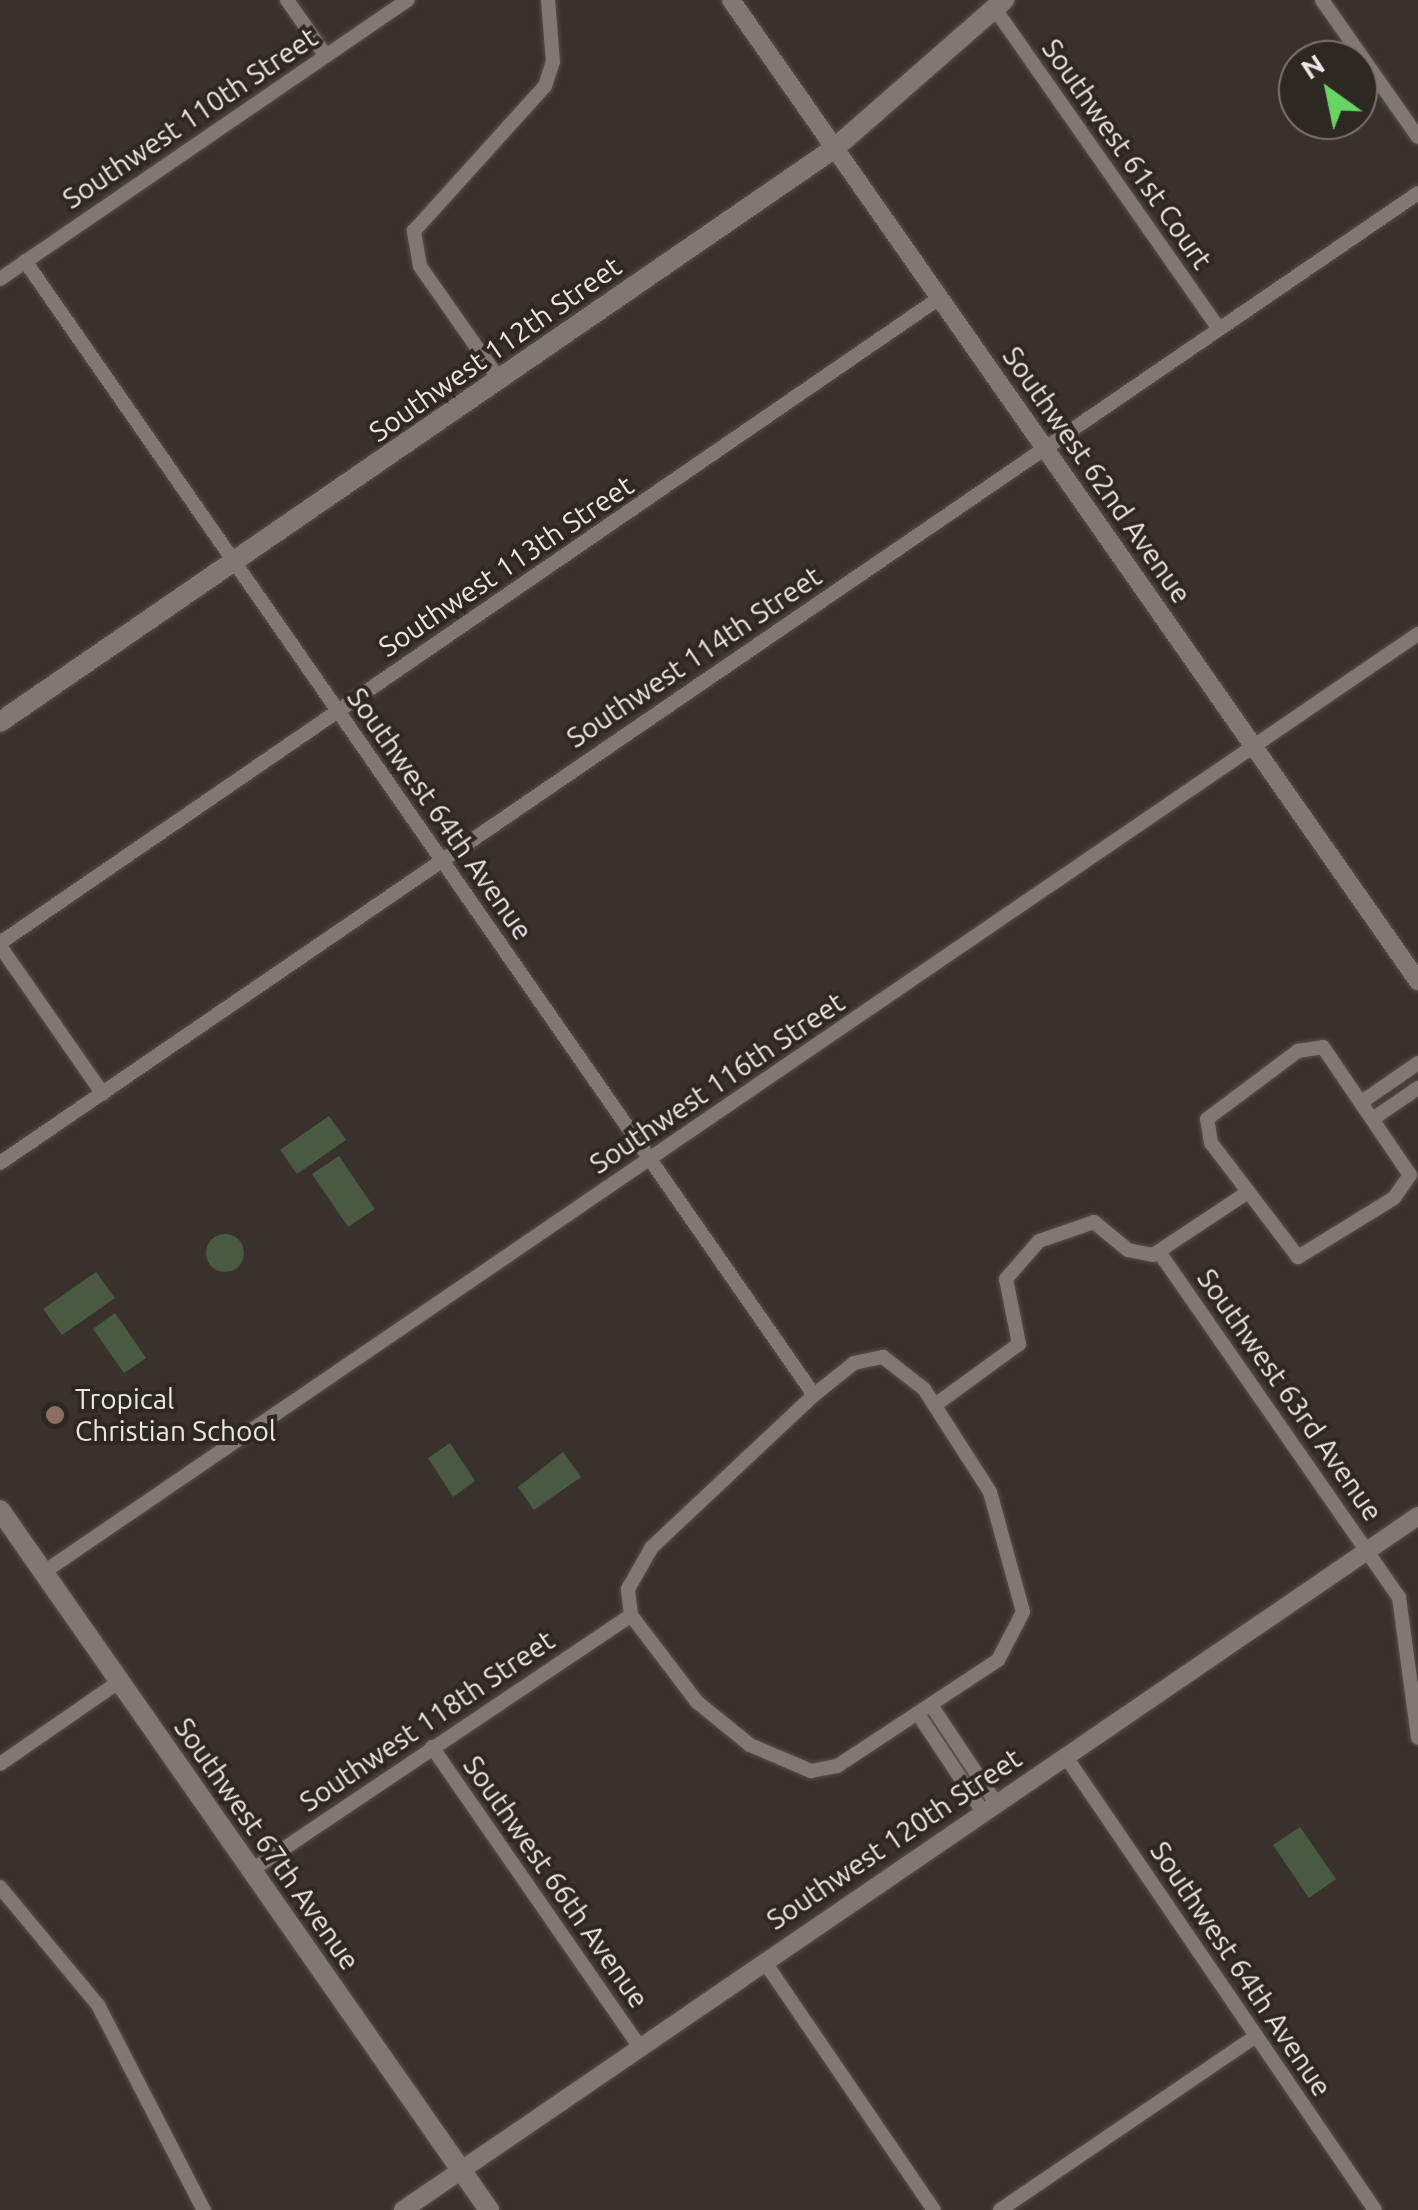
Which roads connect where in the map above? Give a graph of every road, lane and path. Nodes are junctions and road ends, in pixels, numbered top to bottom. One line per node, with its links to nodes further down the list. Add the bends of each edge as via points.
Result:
1 (287, 0): 7 (street)
2 (408, 0): 7 (street, Southwest 110th Street)
3 (548, 0): 15 (street, via 553,62 545,86 414,231 420,266)
4 (731, 0): 9 (street, Southwest 62nd Avenue)
5 (1322, 0): 8 (street)
6 (1000, 5): 9 (main road, Southwest 112th Street); 14 (street, Southwest 61st Court)
7 (326, 56): 11 (street, Southwest 110th Street)
8 (1418, 137)
9 (835, 148): 13 (street, Southwest 62nd Avenue); 15 (main road, Southwest 112th Street)
10 (1418, 192): 14 (street, Southwest 114th Street)
11 (25, 261): 12 (street, Southwest 110th Street); 17 (street, Southwest 64th Avenue)
12 (0, 278)
13 (941, 298): 16 (street, Southwest 62nd Avenue); 19 (street, Southwest 113th Street)
14 (1218, 328): 16 (street, Southwest 114th Street)
15 (499, 379): 17 (main road, Southwest 112th Street)
16 (1044, 447): 21 (street, Southwest 62nd Avenue); 22 (street, Southwest 114th Street)
17 (233, 562): 19 (street, Southwest 64th Avenue); 20 (main road, Southwest 112th Street)
18 (1418, 634): 21 (street, Southwest 116th Street)
19 (338, 711): 22 (street, Southwest 64th Avenue); 23 (street, Southwest 113th Street)
20 (0, 722)
21 (1253, 745): 24 (street, Southwest 62nd Avenue); 30 (street, Southwest 116th Street)
22 (442, 860): 27 (street, Southwest 114th Street); 30 (street, Southwest 64th Avenue)
23 (0, 944): 27 (street)
24 (1418, 981)
25 (1418, 1063): 28 (street)
26 (1418, 1088): 29 (street)
27 (103, 1094): 31 (street, Southwest 114th Street)
28 (1366, 1099): 29 (street); 32 (street, via 1318,1046 1207,1119 1211,1143)
29 (1377, 1116): 32 (street, via 1407,1161 1408,1182 1298,1257)
30 (650, 1159): 34 (street, Southwest 64th Avenue); 39 (street, Southwest 116th Street)
31 (0, 1163)
32 (1246, 1194): 33 (street)
33 (1158, 1252): 35 (street, via 1137,1255 1086,1221 1039,1241 1006,1279 1018,1344); 38 (street, Southwest 63rd Avenue)
34 (814, 1395): 35 (street, via 854,1363 883,1357 904,1366); 40 (street, via 638,1562)
35 (935, 1405): 42 (street, via 1000,1513 1023,1612 1008,1651)
36 (0, 1510): 39 (main road, Southwest 67th Avenue)
37 (1418, 1516): 38 (street, Southwest 120th Street)
38 (1368, 1550): 43 (street, Southwest 63rd Avenue, via 1409,1622 1408,1698); 45 (street, Southwest 120th Street)
39 (44, 1572): 41 (main road, Southwest 67th Avenue)
40 (631, 1615): 42 (street, via 697,1702 750,1746 794,1766 837,1766); 44 (street, Southwest 118th Street)
41 (120, 1681): 46 (street); 48 (main road, Southwest 67th Avenue)
42 (924, 1710): 47 (street)
43 (1418, 1738)
44 (432, 1747): 48 (street, Southwest 118th Street); 52 (street, Southwest 66th Avenue)
45 (1066, 1756): 47 (street, Southwest 120th Street); 51 (street, Southwest 64th Avenue)
46 (0, 1764)
47 (990, 1807): 50 (street, Southwest 120th Street)
48 (252, 1870): 53 (main road, Southwest 67th Avenue)
49 (0, 1887): 54 (street, via 98,2006)
50 (764, 1961): 52 (street, Southwest 120th Street); 57 (street)
51 (1256, 2036): 58 (street); 59 (street, Southwest 64th Avenue)
52 (640, 2047): 53 (street, Southwest 120th Street)
53 (461, 2170): 55 (street, Southwest 120th Street); 56 (main road, Southwest 67th Avenue)
54 (204, 2210)
55 (402, 2210)
56 (489, 2210)
57 (934, 2210)
58 (1000, 2210)
59 (1375, 2210)

